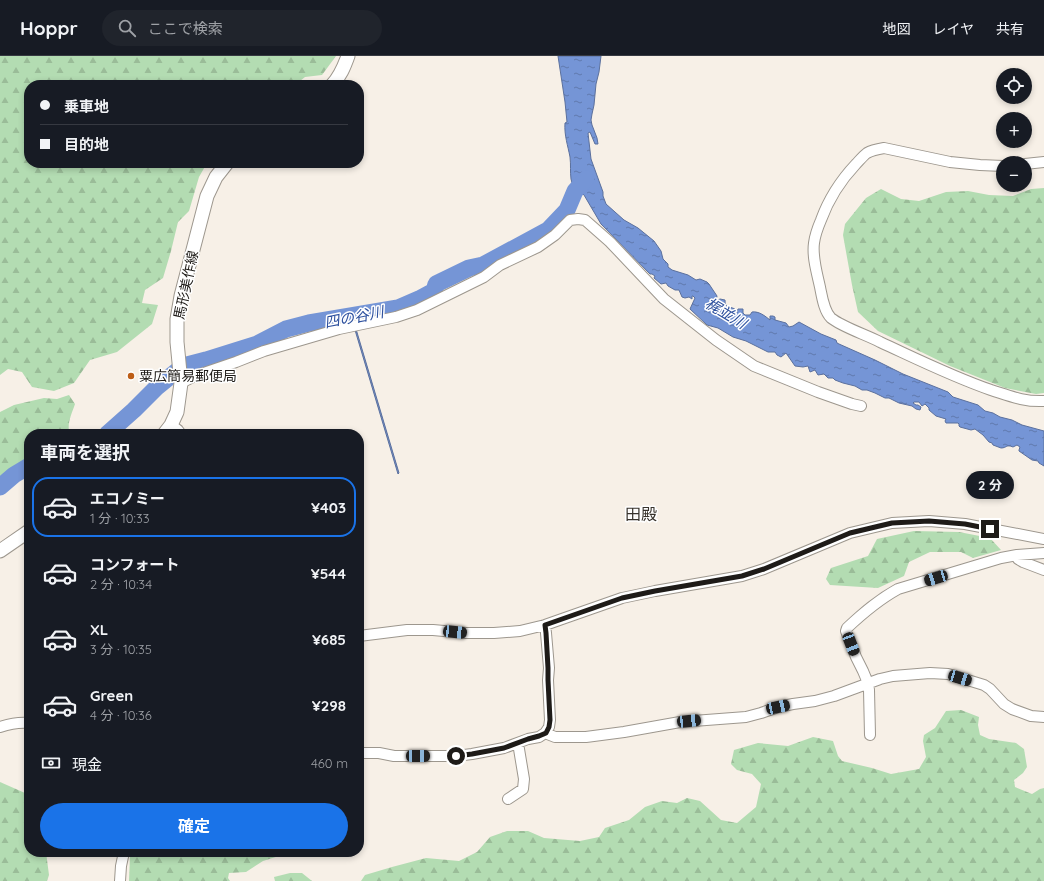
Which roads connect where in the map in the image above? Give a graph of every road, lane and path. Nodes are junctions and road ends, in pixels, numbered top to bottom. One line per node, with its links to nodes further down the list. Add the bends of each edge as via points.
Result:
1 (348, 56): 2 (main road)
2 (337, 80)
3 (1044, 162): 4 (street)
4 (1032, 163)
5 (996, 166): 8 (street, via 950,162 884,148 874,150 866,154 844,178 826,205 817,230 813,252 826,311 831,318 971,383 1017,398)
6 (223, 168): 7 (main road, 馬形美作線, via 207,196 180,296 177,342)
7 (181, 381): 9 (street, via 293,342 416,310 538,247 570,220 578,219 585,220 610,242 664,299 754,366); 10 (main road, 馬形美作線, via 177,412)
8 (1044, 401)
9 (861, 406)
10 (167, 429)
11 (24, 535): 13 (main road)
12 (1044, 539): 17 (street, via 965,524 929,521 892,523 850,533 742,576 622,598)
13 (0, 551)
14 (1044, 553): 15 (street)
15 (1017, 555): 16 (street, via 1023,562); 19 (street, via 898,589 865,611 846,631)
16 (1044, 570)
17 (545, 625): 18 (street, via 494,633 407,630); 23 (street, via 550,720)
18 (364, 635)
19 (868, 683): 20 (street, via 893,676 948,674 984,685 1012,709 1031,716); 23 (street, via 834,696 778,707 746,717 680,722 586,737 554,737); 24 (street)
20 (1044, 717)
21 (24, 723): 22 (street)
22 (0, 727)
23 (546, 733): 25 (street)
24 (870, 735)
25 (518, 743): 26 (street, via 504,748 456,756 394,756); 27 (street, via 524,779 523,789)
26 (364, 753)
27 (508, 799)
28 (123, 857): 29 (street)
29 (120, 881)

